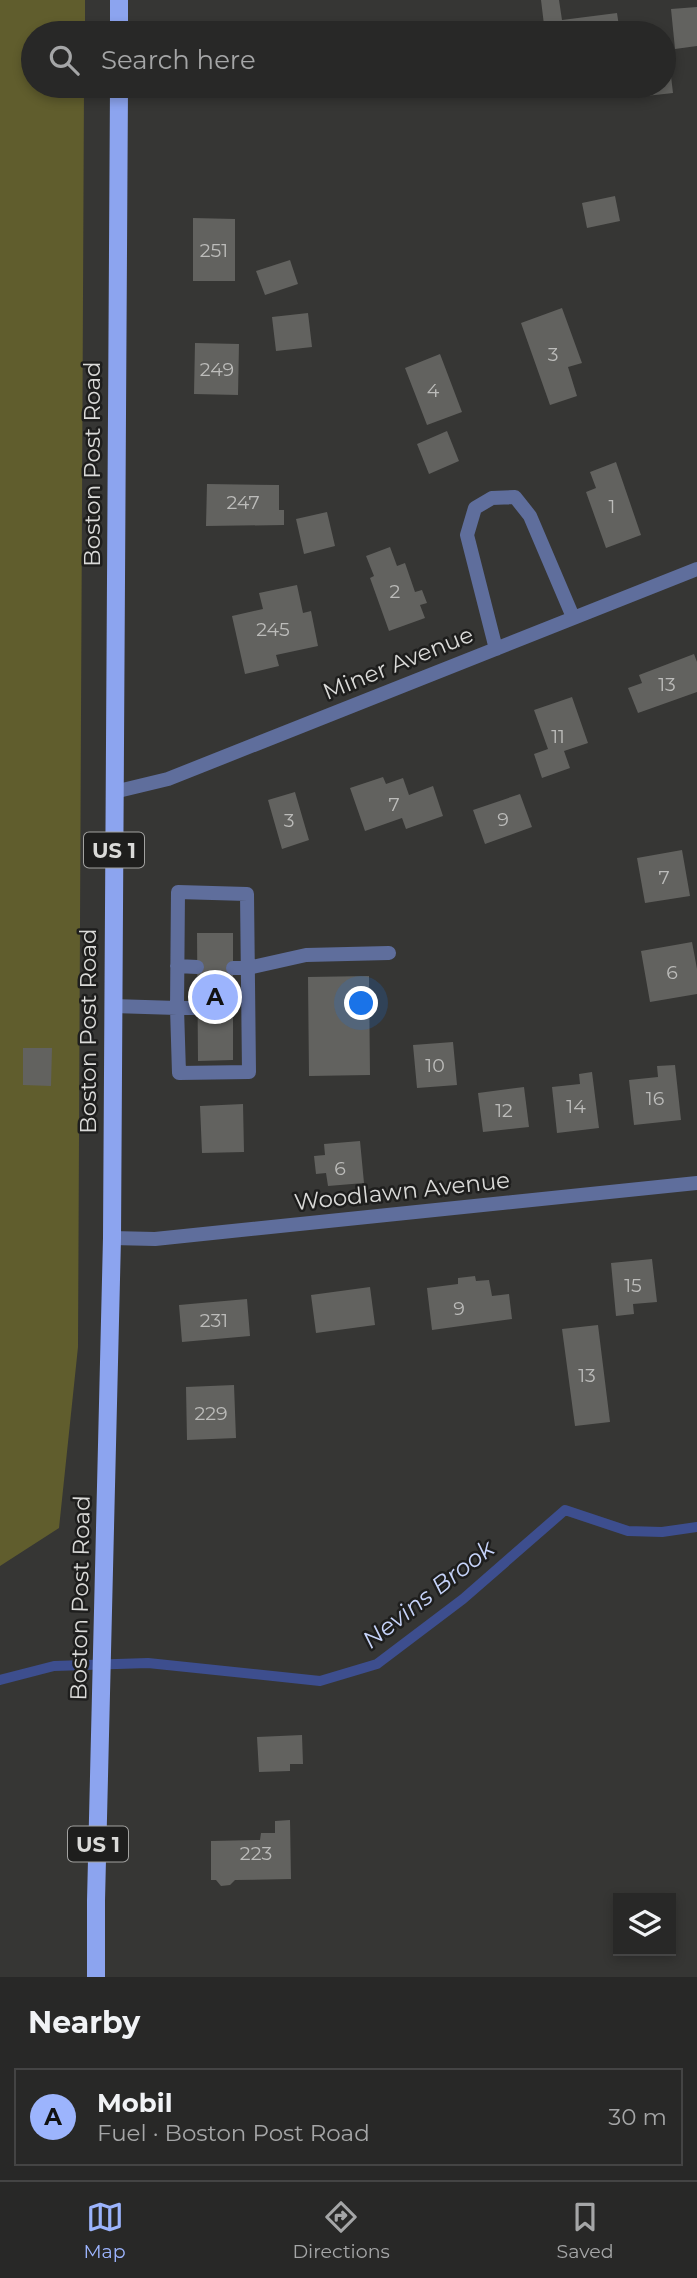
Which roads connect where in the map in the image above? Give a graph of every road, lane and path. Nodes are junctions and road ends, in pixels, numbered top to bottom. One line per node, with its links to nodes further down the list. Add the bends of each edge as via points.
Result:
1 (119, 0): 2 (main road)
2 (119, 21)
3 (119, 98): 7 (main road, Boston Post Road / US 1)
4 (697, 569): 5 (street, Miner Avenue)
5 (573, 617): 6 (street, Miner Avenue); 6 (street, via 530,516 515,497 492,498 475,508 467,535)
6 (496, 649): 7 (street, Miner Avenue, via 168,779)
7 (114, 792): 12 (main road, Boston Post Road / US 1)
8 (389, 953): 11 (street, via 306,954)
9 (177, 966): 10 (street); 11 (street, via 178,892 247,894); 13 (street)
10 (197, 967)
11 (240, 968): 16 (street)
12 (113, 1006): 13 (street); 18 (main road, Boston Post Road / US 1)
13 (177, 1008): 14 (street); 16 (street, via 179,1073 249,1072)
14 (198, 1008)
15 (233, 1008): 16 (street)
16 (248, 1009)
17 (697, 1184): 18 (street, Woodlawn Avenue, via 155,1239)
18 (112, 1238): 19 (main road, Boston Post Road / US 1)
19 (96, 1977)

